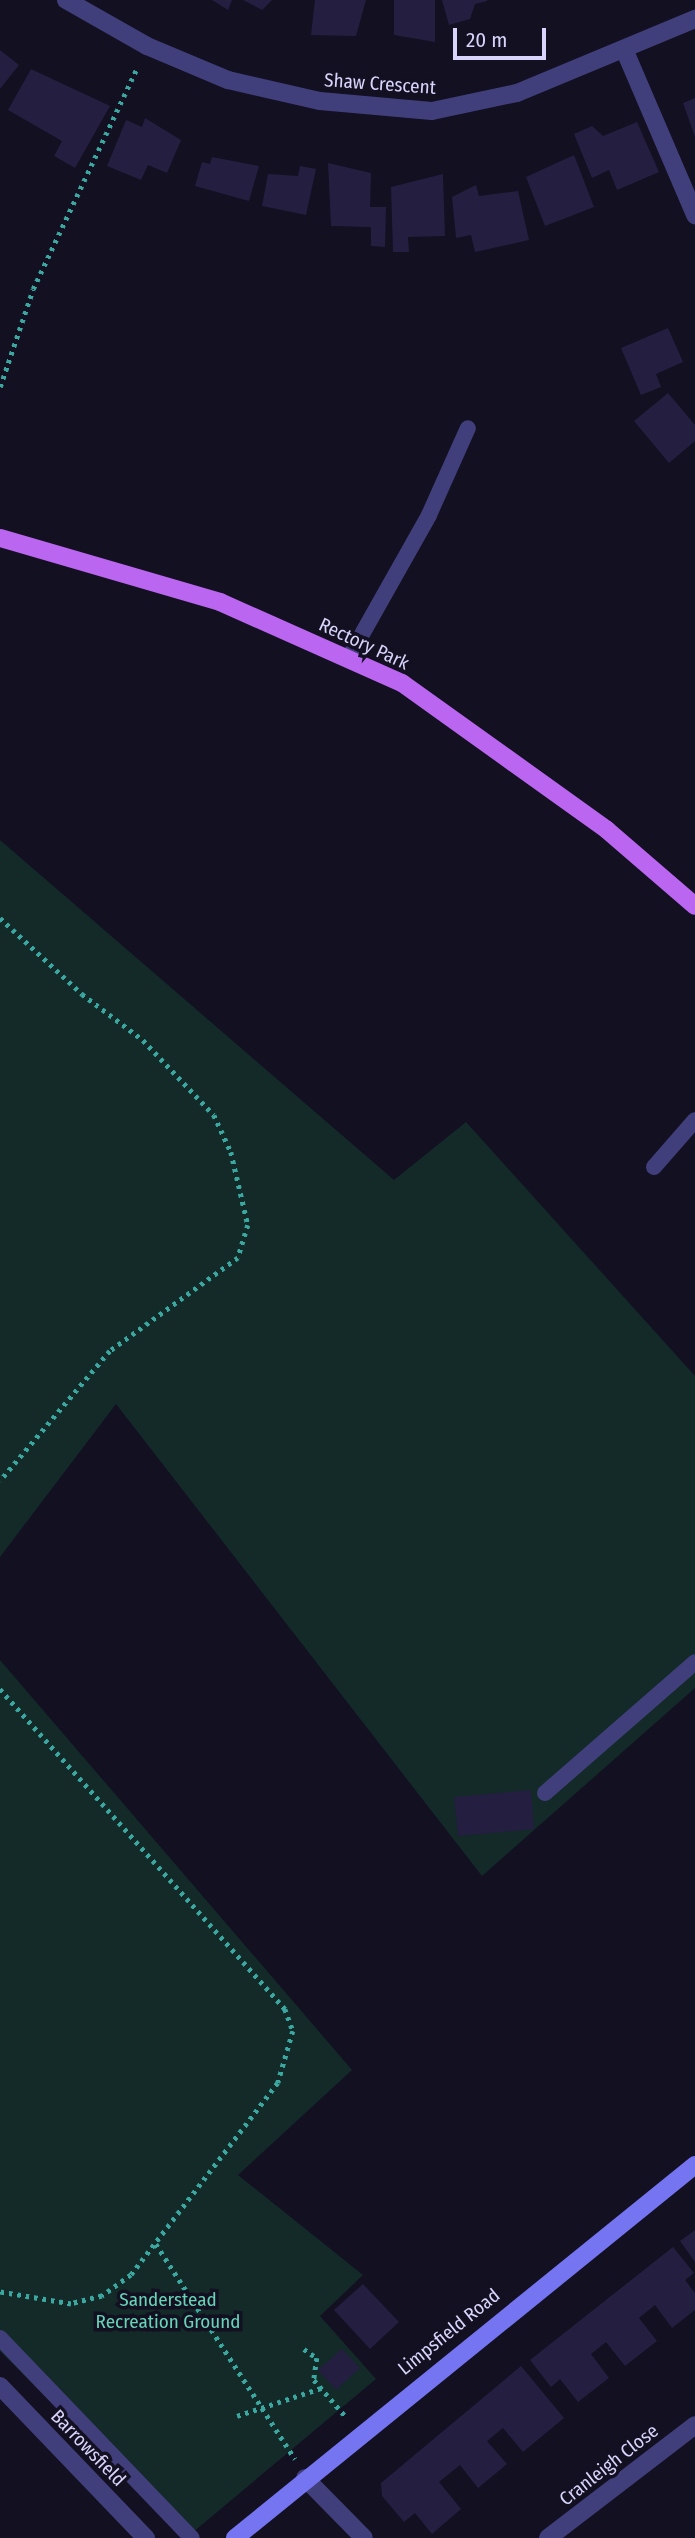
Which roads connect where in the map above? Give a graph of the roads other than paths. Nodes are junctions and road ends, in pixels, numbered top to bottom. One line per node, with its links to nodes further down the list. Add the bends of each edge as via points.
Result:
1 (66, 0): 3 (street, Shaw Crescent, via 147,46 281,93 432,111 500,99)
2 (695, 19): 3 (street, Shaw Crescent)
3 (624, 49): 4 (street)
4 (695, 215)
5 (468, 428): 7 (lane, via 429,515)
6 (0, 538): 7 (main road, Rectory Park, via 220,602)
7 (348, 659): 8 (main road, Rectory Park, via 402,683 607,830)
8 (695, 906)
9 (695, 1120): 10 (lane)
10 (654, 1167)
11 (695, 1662): 12 (lane)
12 (545, 1793)
13 (695, 2165): 17 (main road, Limpsfield Road)
14 (0, 2339): 19 (lane)
15 (0, 2386): 18 (street, Barrowsfield)
16 (695, 2425): 22 (street, Cranleigh Close)
17 (305, 2478): 20 (main road, Limpsfield Road); 21 (street)
18 (146, 2538)
19 (192, 2538)
20 (234, 2538)
21 (363, 2538)
22 (548, 2538)

